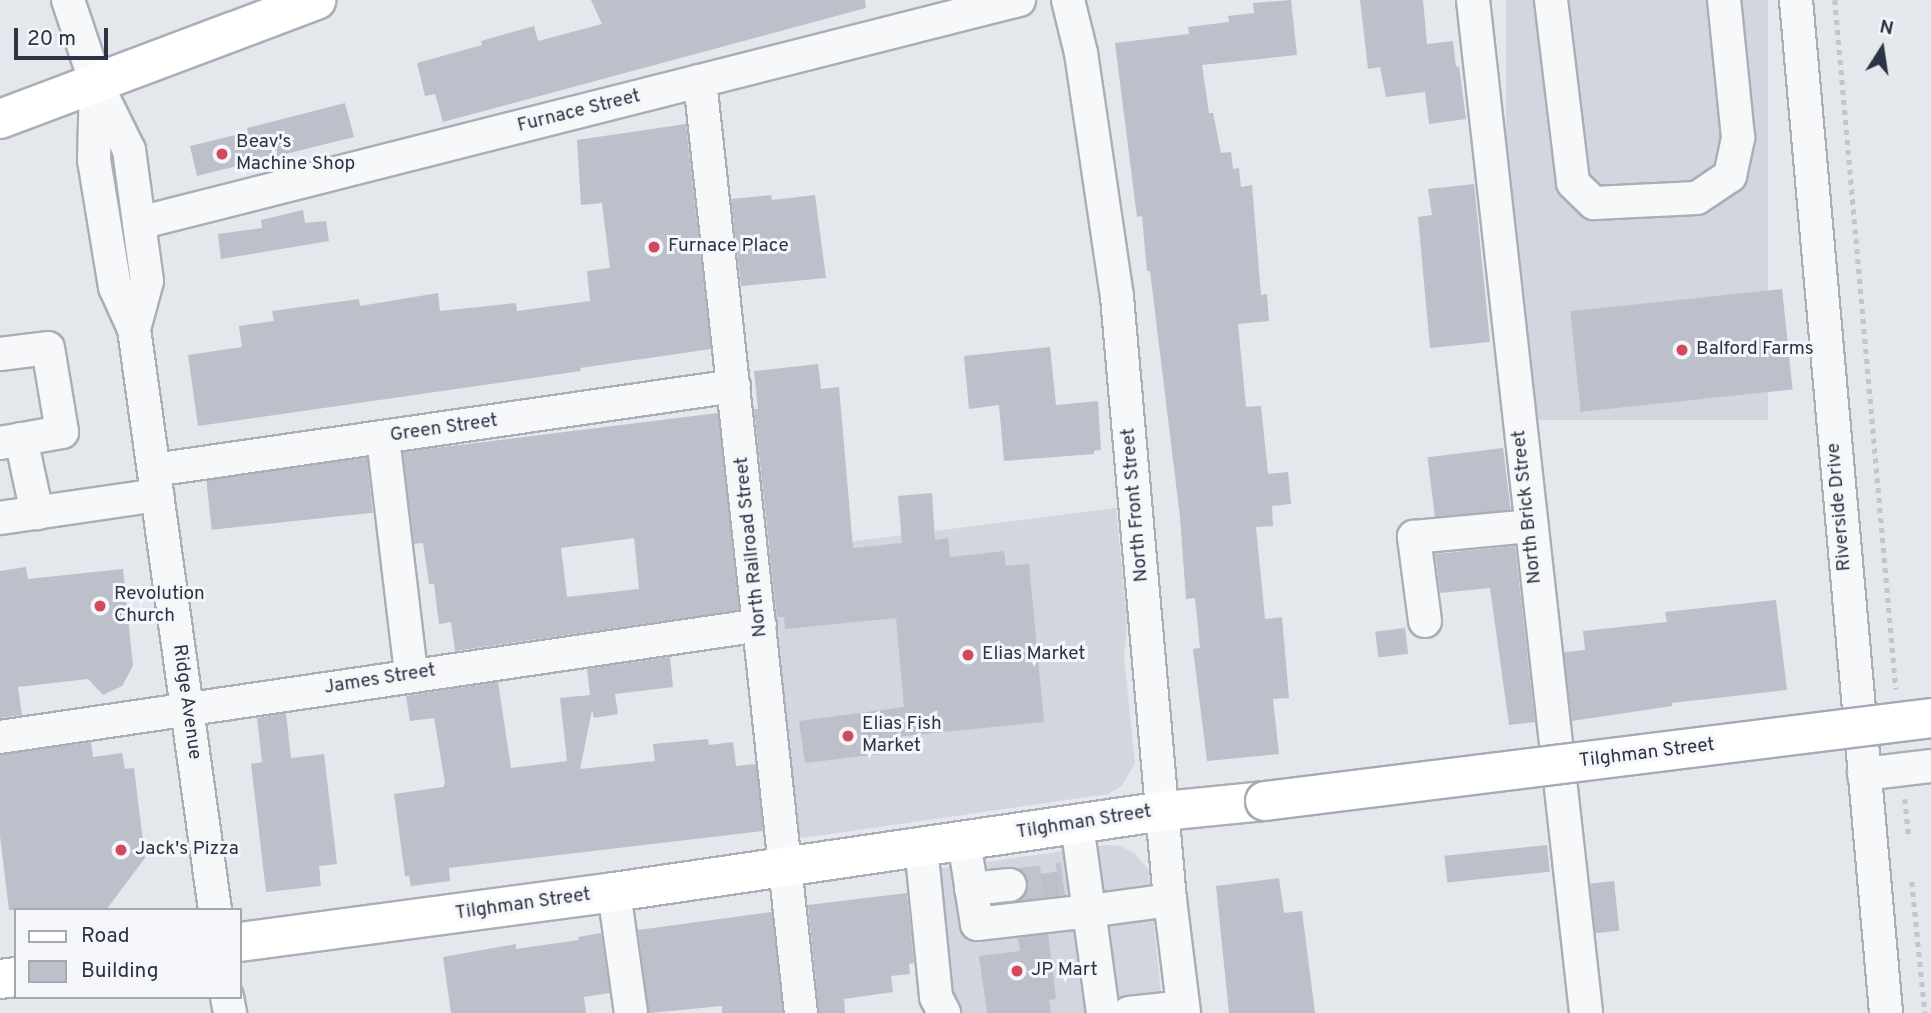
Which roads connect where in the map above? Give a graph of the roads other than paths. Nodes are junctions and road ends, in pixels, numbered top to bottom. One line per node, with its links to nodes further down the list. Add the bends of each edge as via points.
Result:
1 (68, 0): 10 (street)
2 (316, 0): 10 (main road)
3 (1018, 0): 9 (street, Furnace Street)
4 (1068, 0): 30 (street, North Front Street, via 1081,53 1117,297)
5 (1473, 0): 21 (street, North Brick Street)
6 (1551, 0): 7 (street, via 1573,183 1594,203 1697,198 1730,176 1738,137)
7 (1724, 0)
8 (1796, 0): 29 (street, Riverside Drive)
9 (700, 81): 12 (street, Furnace Street); 15 (street, North Railroad Street)
10 (96, 83): 11 (main road); 12 (street, Ridge Avenue, via 129,149); 13 (street, Ridge Avenue, via 94,160 115,287)
11 (0, 119)
12 (139, 223): 13 (street, Ridge Avenue, via 148,281)
13 (134, 329): 18 (street, Ridge Avenue)
14 (0, 354): 17 (street, via 48,348 62,432)
15 (734, 386): 16 (street, Green Street); 23 (street, North Railroad Street)
16 (383, 438): 18 (street, Green Street); 24 (street)
17 (11, 441): 19 (street)
18 (156, 482): 19 (street, Green Street); 25 (street, Ridge Avenue)
19 (37, 513): 20 (street, Green Street)
20 (0, 518)
21 (1531, 526): 22 (street, via 1414,537); 48 (street, North Brick Street)
22 (1424, 621)
23 (760, 625): 24 (street, James Street); 34 (street, North Railroad Street)
24 (411, 674): 25 (street, James Street)
25 (188, 710): 27 (street, James Street); 39 (street, Ridge Avenue)
26 (1931, 718): 30 (main road, Tilghman Street, bridge)
27 (0, 737)
28 (1917, 768): 29 (street)
29 (1864, 774): 49 (street, Riverside Drive)
30 (1164, 811): 31 (main road, Tilghman Street); 38 (street, North Front Street)
31 (1077, 825): 32 (main road, Tilghman Street); 40 (street, via 1073,877)
32 (964, 841): 33 (main road, Tilghman Street); 36 (street)
33 (920, 846): 34 (main road, Tilghman Street); 45 (street, via 936,997)
34 (784, 867): 37 (main road, Tilghman Street); 44 (street, North Railroad Street)
35 (1010, 885): 36 (street)
36 (971, 890): 40 (street, via 977,924)
37 (614, 892): 41 (main road, Tilghman Street); 43 (street)
38 (1170, 900): 40 (street); 42 (street, North Front Street)
39 (215, 908)
40 (1089, 911): 46 (street)
41 (242, 942)
42 (1184, 1010): 47 (street)
43 (631, 1013)
44 (801, 1013)
45 (944, 1013)
46 (1102, 1013)
47 (1129, 1013)
48 (1586, 1013)
49 (1886, 1013)

